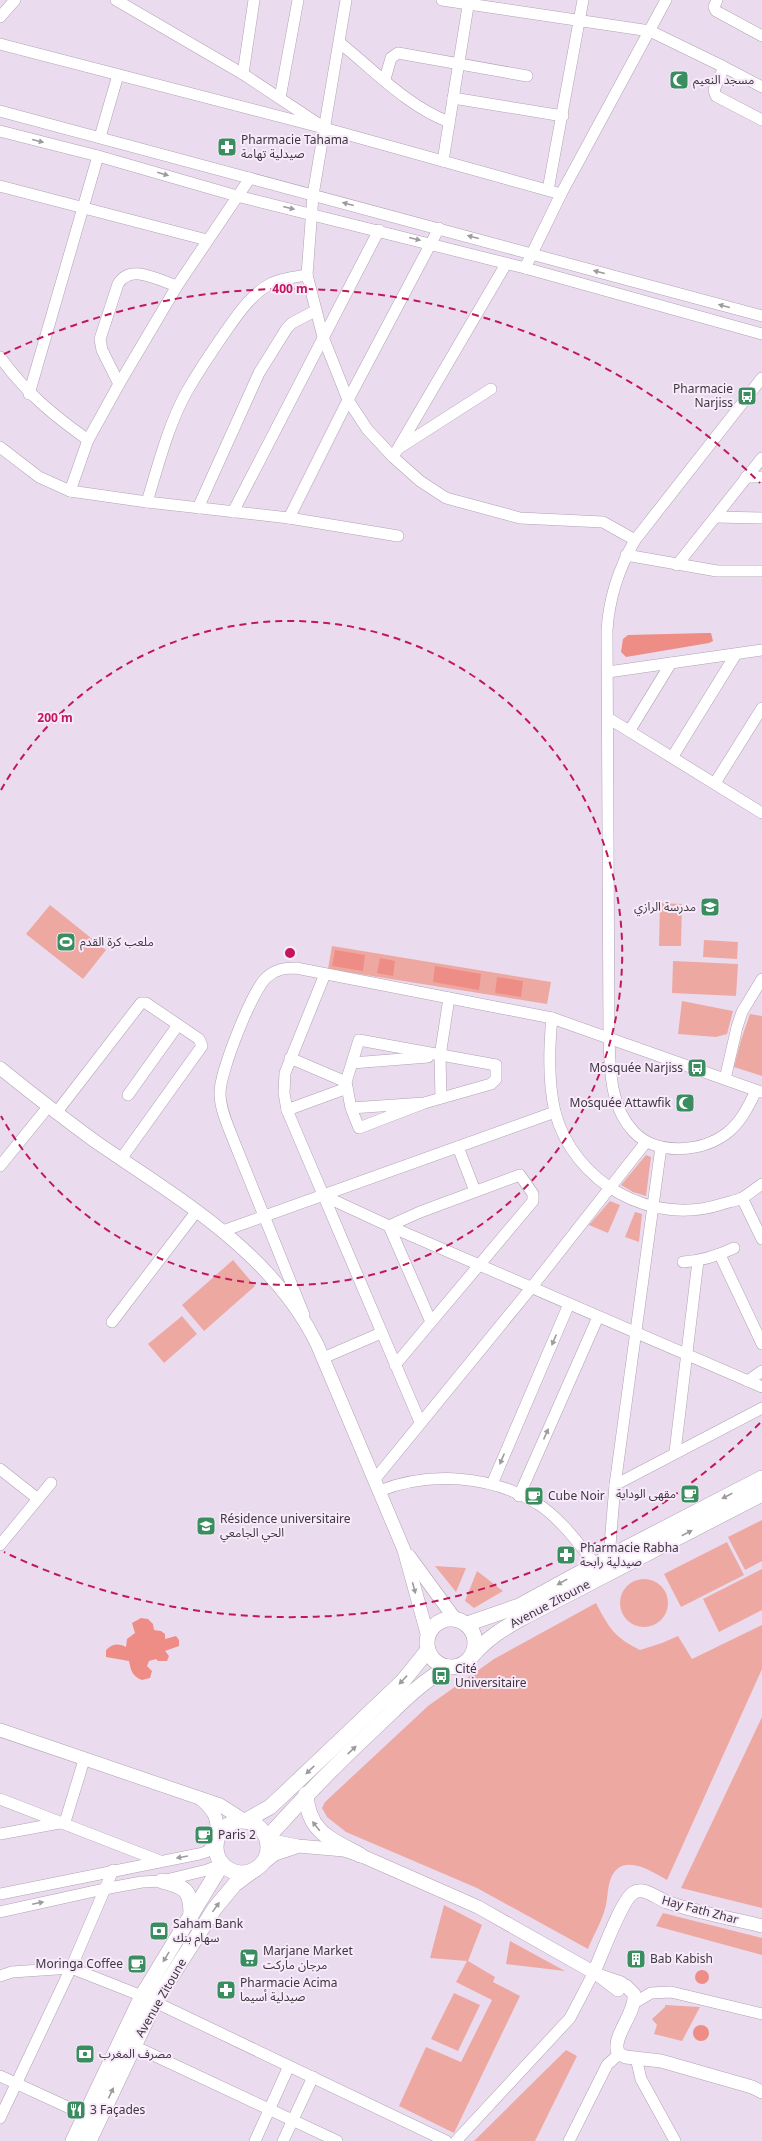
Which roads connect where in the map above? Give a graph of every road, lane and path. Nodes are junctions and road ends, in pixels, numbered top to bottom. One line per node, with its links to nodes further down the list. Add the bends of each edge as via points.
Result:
1 (15, 0): 11 (street)
2 (116, 0): 19 (street)
3 (254, 0): 19 (street)
4 (298, 0): 24 (street)
5 (346, 0): 15 (street)
6 (442, 0): 10 (street)
7 (583, 0): 12 (street)
8 (666, 0): 13 (street)
9 (717, 0): 14 (street, via 714,7 716,11)
10 (469, 2): 12 (street); 17 (street)
11 (0, 16)
12 (580, 22): 13 (street); 27 (street)
13 (650, 31): 18 (street); 38 (street)
14 (762, 36)
15 (340, 43): 22 (street); 30 (street)
16 (0, 44): 20 (street)
17 (458, 64): 21 (street); 22 (street, via 398,53 391,58); 25 (street)
18 (724, 67): 23 (street); 28 (street, via 714,90 716,96)
19 (243, 74): 24 (street)
20 (118, 75): 30 (street); 32 (street)
21 (527, 76)
22 (385, 79): 29 (street, via 411,103)
23 (762, 87)
24 (280, 98): 30 (street)
25 (453, 98): 27 (street); 29 (street)
26 (0, 111): 32 (street)
27 (563, 116): 37 (street)
28 (762, 120)
29 (449, 122): 34 (street)
30 (324, 128): 34 (street); 39 (street)
31 (0, 131): 33 (street, one-way to 33)
32 (100, 137): 35 (street)
33 (98, 156): 40 (street, one-way to 40); 41 (street)
34 (443, 161): 37 (street)
35 (250, 178): 39 (street); 40 (street)
36 (0, 186): 41 (street)
37 (548, 190): 38 (street)
38 (561, 194): 47 (street)
39 (313, 195): 42 (street); 43 (street, one-way to 39)
40 (238, 196): 42 (street, one-way to 42); 45 (street)
41 (84, 208): 45 (street); 60 (street)
42 (311, 214): 44 (street); 50 (street)
43 (439, 228): 46 (street); 47 (street, one-way to 43)
44 (379, 230): 46 (street, one-way to 46); 55 (street)
45 (207, 240): 51 (street)
46 (431, 243): 48 (street); 61 (street)
47 (532, 254): 49 (street); 53 (street, one-way to 47)
48 (506, 264): 49 (street); 64 (street)
49 (525, 268): 54 (street)
50 (308, 275): 52 (street); 69 (street, via 282,279 271,284 254,296 238,313 186,394)
51 (177, 286): 58 (street); 58 (street, via 135,273 128,274 118,284 100,339 102,350)
52 (315, 311): 55 (street); 70 (street, via 287,328 259,373)
53 (762, 316)
54 (762, 334)
55 (323, 337): 61 (street); 71 (street)
56 (0, 357): 60 (street)
57 (761, 381): 76 (street)
58 (119, 384): 62 (street)
59 (491, 389): 64 (street)
60 (29, 394): 62 (street)
61 (348, 400): 64 (street, via 367,429); 73 (street)
62 (88, 440): 68 (street)
63 (0, 447): 68 (street, via 39,477)
64 (395, 454): 76 (street, via 420,481 446,498 520,518 603,522)
65 (762, 458): 66 (street)
66 (746, 477): 67 (street); 72 (street)
67 (762, 477)
68 (70, 491): 69 (street)
69 (147, 502): 70 (street)
70 (198, 508): 71 (street)
71 (233, 512): 73 (street)
72 (715, 517): 74 (street); 78 (street)
73 (289, 518): 75 (street)
74 (762, 518)
75 (398, 536)
76 (635, 540): 77 (street)
77 (626, 556): 78 (street); 83 (street, via 608,612)
78 (677, 565): 79 (street, via 717,570)
79 (762, 571)
80 (762, 650): 81 (street)
81 (736, 654): 82 (street); 87 (street)
82 (671, 663): 83 (street); 86 (street)
83 (608, 672): 85 (street)
84 (762, 708): 88 (street)
85 (608, 718): 86 (street); 95 (street)
86 (630, 730): 87 (street)
87 (672, 756): 88 (street)
88 (715, 783): 89 (street)
89 (760, 808)
90 (325, 974): 92 (street); 97 (street); 122 (street, via 284,968 266,977 255,992 222,1077 220,1094 223,1112)
91 (762, 979): 100 (street, via 736,1027)
92 (449, 998): 93 (street); 96 (street)
93 (552, 1018): 95 (street); 109 (street, via 550,1074)
94 (178, 1025): 103 (street); 107 (street, via 146,1003 141,1003); 113 (street, via 199,1039 202,1046)
95 (608, 1038): 100 (street); 110 (street, via 615,1099 634,1132)
96 (440, 1056): 98 (street); 98 (street, via 359,1040); 104 (street); 104 (street, via 494,1063 497,1067 496,1079 491,1084)
97 (290, 1058): 101 (street); 108 (street, via 284,1084)
98 (352, 1063): 101 (street)
99 (0, 1068): 107 (street)
100 (725, 1079): 102 (street)
101 (346, 1085): 106 (street); 108 (street)
102 (759, 1092): 112 (street, via 726,1133 700,1146 675,1149)
103 (128, 1095)
104 (441, 1098): 105 (street)
105 (424, 1103): 106 (street); 106 (street, via 359,1128)
106 (351, 1108)
107 (52, 1110): 113 (street); 114 (street)
108 (287, 1110): 118 (street)
109 (555, 1112): 111 (street); 116 (street, via 575,1155 585,1168)
110 (646, 1142): 112 (street); 116 (street)
111 (458, 1147): 117 (street); 118 (street)
112 (661, 1147): 120 (street)
113 (121, 1159): 121 (street)
114 (0, 1166)
115 (762, 1184): 119 (street)
116 (610, 1188): 120 (street, via 630,1200); 131 (street)
117 (475, 1191): 123 (street); 130 (street, via 520,1175 534,1198)
118 (322, 1196): 122 (street); 123 (street); 137 (street)
119 (742, 1198): 120 (street, via 695,1210); 125 (street)
120 (653, 1207): 138 (street)
121 (196, 1212): 124 (street); 134 (street)
122 (265, 1216): 124 (street); 136 (street)
123 (389, 1226): 130 (street); 135 (street)
124 (223, 1231): 136 (street, via 289,1296)
125 (762, 1239)
126 (734, 1248): 127 (street)
127 (720, 1255): 128 (street); 139 (street)
128 (698, 1261): 129 (street); 140 (street)
129 (683, 1262)
130 (479, 1265): 131 (street); 135 (street)
131 (531, 1288): 132 (street); 147 (street)
132 (569, 1304): 133 (street); 152 (street, one-way to 152)
133 (598, 1317): 138 (street); 156 (street, one-way to 133)
134 (112, 1322)
135 (431, 1322): 142 (street)
136 (310, 1328): 141 (street)
137 (381, 1333): 141 (street); 142 (street)
138 (635, 1333): 140 (street); 154 (street)
139 (762, 1344)
140 (687, 1355): 144 (street); 148 (street)
141 (323, 1358): 153 (street)
142 (395, 1365): 147 (street)
143 (762, 1371): 144 (street)
144 (748, 1381): 145 (street)
145 (762, 1387)
146 (762, 1408): 148 (street)
147 (420, 1422): 153 (street)
148 (675, 1452): 154 (street)
149 (0, 1469): 157 (street)
150 (762, 1478): 160 (main road, Avenue Zitoune, one-way to 160)
151 (51, 1483): 157 (street)
152 (492, 1484): 153 (street, via 469,1480 429,1479); 156 (street)
153 (377, 1485): 159 (street)
154 (615, 1485): 160 (street)
155 (762, 1494): 164 (main road, Avenue Zitoune, one-way to 155, via 497,1632)
156 (519, 1496): 161 (street, via 538,1504 558,1520)
157 (38, 1499): 158 (street)
158 (0, 1545)
159 (404, 1550): 162 (street); 163 (street, one-way to 163)
160 (609, 1557): 161 (main road, Avenue Zitoune)
161 (595, 1564): 162 (main road, Avenue Zitoune, one-way to 162, via 519,1606)
162 (461, 1622): 163 (main road, via 441,1621 435,1625); 164 (main road, via 474,1636)
163 (428, 1643): 165 (main road, via 435,1662); 171 (main road, one-way to 171, via 403,1681 286,1793 270,1807)
164 (472, 1656): 165 (main road, via 462,1665)
165 (448, 1667): 168 (main road, one-way to 165, via 413,1692)
166 (0, 1730): 167 (street)
167 (84, 1760): 170 (street); 172 (street)
168 (306, 1794): 174 (main road); 177 (main road, one-way to 168, via 328,1838 314,1824 308,1811)
169 (0, 1799): 172 (street)
170 (201, 1799): 171 (street, via 220,1805); 175 (street, via 212,1808 216,1816)
171 (245, 1821): 174 (main road, via 258,1826); 175 (main road, via 228,1825)
172 (65, 1822): 173 (street); 178 (street)
173 (0, 1834)
174 (267, 1839): 176 (street); 180 (main road, via 267,1853)
175 (217, 1840): 178 (street, one-way to 178, via 206,1852); 179 (main road, via 217,1854)
176 (298, 1846): 177 (street, via 344,1850); 180 (street, via 275,1854)
177 (360, 1855): 189 (street, via 478,1907)
178 (160, 1861): 181 (street)
179 (222, 1864): 180 (main road, via 234,1872 241,1873); 182 (street); 186 (main road, Avenue Zitoune)
180 (258, 1867): 191 (main road, Avenue Zitoune, one-way to 180, via 215,1908 235,1884)
181 (113, 1870): 183 (street); 184 (street)
182 (162, 1880): 183 (street); 186 (main road, via 177,1884 186,1891 191,1901)
183 (104, 1889): 185 (street, one-way to 183); 188 (street)
184 (0, 1894)
185 (0, 1912)
186 (191, 1916): 191 (main road, Avenue Zitoune, one-way to 191)
187 (762, 1926): 189 (street, Hay Fath Zhar, via 672,1904 645,1891 639,1891 625,1903)
188 (71, 1968): 190 (street, via 12,1972); 191 (street); 200 (street)
189 (597, 1974): 192 (street, via 622,1988); 212 (street, via 570,2018)
190 (0, 1976)
191 (149, 1999): 194 (main road, Avenue Zitoune); 197 (street); 203 (main road, Avenue Zitoune)
192 (634, 2003): 193 (street, via 652,1993 671,1992); 195 (street, via 616,2043)
193 (762, 2014)
194 (134, 2046): 202 (street); 207 (main road, Avenue Zitoune, one-way to 194)
195 (619, 2054): 196 (street); 213 (street, via 607,2065)
196 (636, 2058): 201 (street, via 661,2061); 214 (street, via 641,2079)
197 (289, 2066): 199 (street); 202 (street)
198 (0, 2076): 200 (street)
199 (313, 2077): 205 (street); 211 (street)
200 (17, 2084): 203 (street); 204 (street)
201 (762, 2092)
202 (269, 2110): 205 (street); 208 (street)
203 (85, 2115): 206 (main road, Avenue Zitoune)
204 (0, 2118)
205 (292, 2122): 209 (street); 210 (street)
206 (73, 2141)
207 (89, 2141)
208 (255, 2141)
209 (284, 2141)
210 (338, 2141)
211 (446, 2141)
212 (456, 2141)
213 (569, 2141)
214 (675, 2141)

